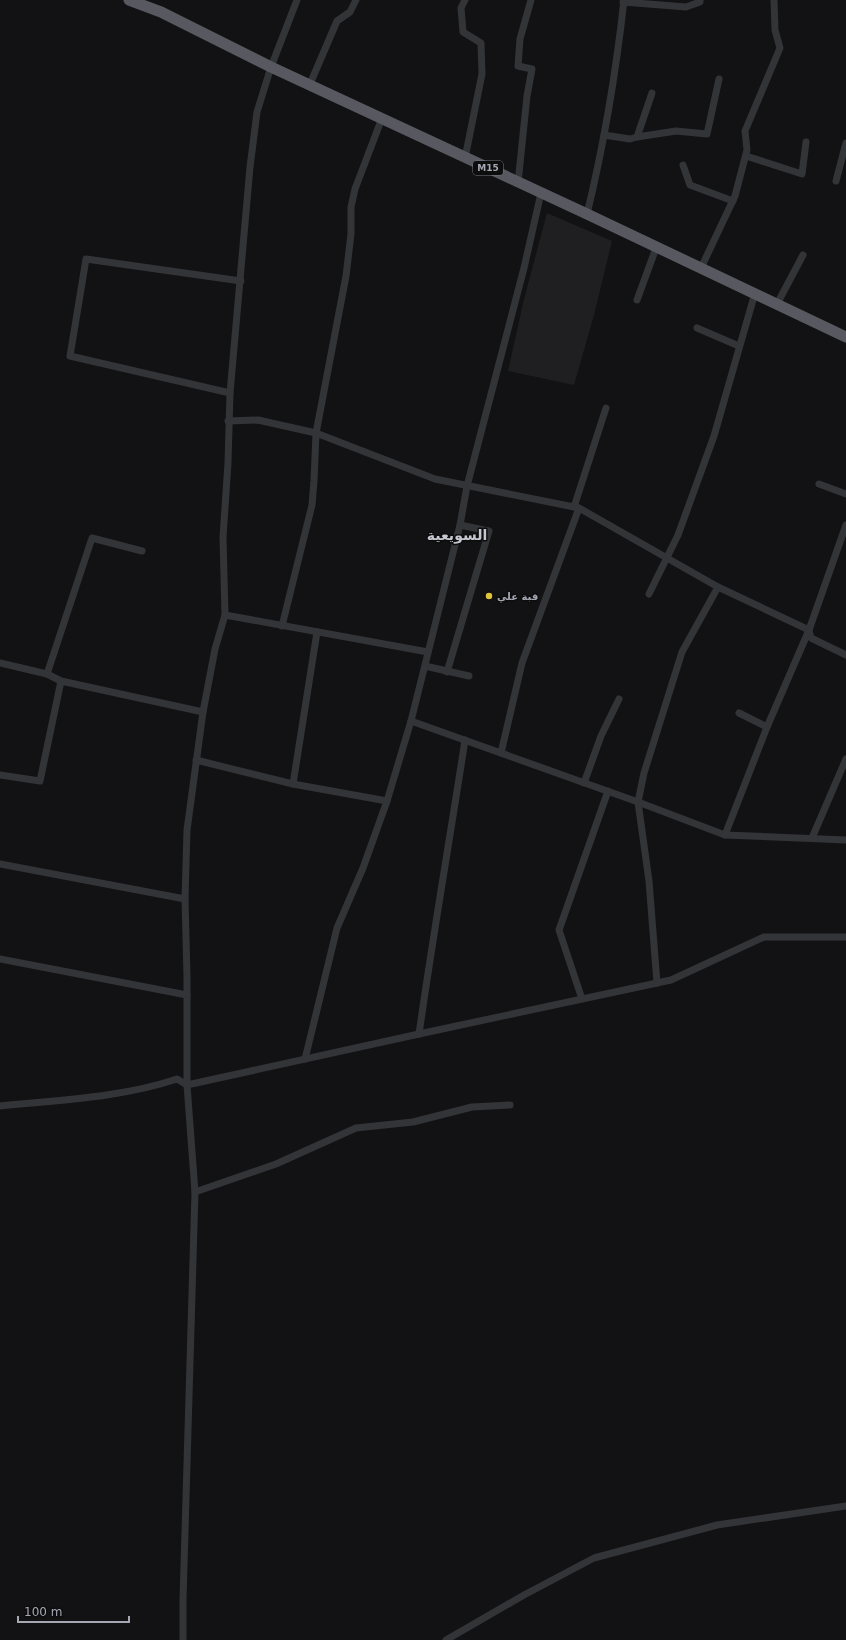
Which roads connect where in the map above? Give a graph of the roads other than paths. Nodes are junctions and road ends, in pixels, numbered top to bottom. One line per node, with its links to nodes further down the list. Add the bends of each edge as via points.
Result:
1 (130, 0): 9 (highway, M15, via 167,15)
2 (297, 0): 9 (street)
3 (356, 0): 11 (street, via 350,12 337,21)
4 (465, 0): 19 (street, via 461,8 462,32 481,43 482,74)
5 (531, 0): 22 (street, via 520,39 518,66 532,69)
6 (700, 0): 8 (street, via 686,7)
7 (774, 0): 18 (street, via 775,30 780,48 745,131)
8 (624, 1): 14 (street)
9 (271, 67): 11 (highway, M15); 29 (street, via 258,112 250,167)
10 (719, 79): 15 (street, via 707,134 676,131)
11 (310, 84): 13 (highway, M15)
12 (652, 93): 15 (street)
13 (382, 118): 19 (highway, M15); 39 (street, via 352,201 346,276)
14 (604, 135): 15 (street, via 630,139); 25 (street)
15 (637, 137)
16 (806, 142): 18 (street, via 802,174)
17 (846, 143): 21 (street)
18 (746, 156): 24 (street)
19 (465, 158): 22 (highway, M15)
20 (684, 165): 24 (street, via 690,185)
21 (836, 181)
22 (518, 183): 23 (highway, M15)
23 (541, 193): 25 (highway, M15); 41 (street)
24 (733, 201): 28 (street)
25 (587, 214): 26 (highway, M15)
26 (656, 248): 28 (highway, M15); 31 (street)
27 (804, 256): 32 (street)
28 (701, 268): 30 (highway, M15)
29 (241, 281): 36 (street); 36 (street, via 86,259 70,356)
30 (755, 293): 32 (highway, M15); 35 (street)
31 (638, 300)
32 (777, 304): 34 (highway, M15)
33 (697, 328): 35 (street)
34 (845, 334)
35 (739, 346): 47 (street, via 714,436 678,535)
36 (230, 393): 38 (street)
37 (606, 408): 43 (street)
38 (228, 421): 39 (street, via 258,420); 50 (street, via 223,537)
39 (316, 433): 41 (street, via 435,479); 51 (street, via 312,505)
40 (819, 484): 42 (street)
41 (467, 486): 43 (street); 44 (street)
42 (846, 494)
43 (576, 507): 47 (street); 68 (street, via 522,663)
44 (460, 525): 54 (street); 58 (street, via 488,531)
45 (846, 525): 52 (street)
46 (142, 551): 59 (street, via 92,538)
47 (666, 557): 48 (street); 49 (street)
48 (718, 586): 52 (street); 76 (street, via 682,652 644,773)
49 (649, 594)
50 (225, 615): 51 (street); 63 (street, via 215,649)
51 (282, 626): 53 (street)
52 (809, 630): 55 (street, via 811,638); 66 (street)
53 (317, 632): 54 (street); 73 (street)
54 (428, 652): 57 (street)
55 (846, 655)
56 (0, 662): 59 (street)
57 (425, 666): 58 (street); 65 (street)
58 (447, 672): 60 (street)
59 (47, 674): 61 (street)
60 (469, 676)
61 (61, 680): 63 (street); 71 (street, via 40,781)
62 (619, 699): 72 (street, via 601,736)
63 (203, 712): 70 (street)
64 (738, 714): 66 (street)
65 (411, 721): 67 (street); 75 (street)
66 (767, 727): 77 (street)
67 (465, 740): 68 (street); 87 (street)
68 (501, 753): 72 (street)
69 (846, 759): 78 (street)
70 (196, 760): 73 (street); 81 (street, via 186,830)
71 (0, 775)
72 (584, 783): 74 (street)
73 (293, 784): 75 (street)
74 (608, 791): 76 (street); 86 (street, via 559,930)
75 (387, 801): 88 (street, via 363,868 337,928)
76 (638, 802): 77 (street); 84 (street, via 649,881)
77 (725, 835): 78 (street)
78 (812, 838): 79 (street)
79 (846, 840)
80 (0, 864): 81 (street)
81 (185, 899): 85 (street)
82 (846, 937): 84 (street, via 764,937 670,980)
83 (0, 959): 85 (street)
84 (657, 983): 86 (street)
85 (187, 995): 89 (street)
86 (582, 999): 87 (street)
87 (419, 1034): 88 (street)
88 (305, 1059): 89 (street)
89 (187, 1085): 91 (street, via 177,1079 102,1096); 92 (street)
90 (510, 1105): 92 (street, via 472,1107 413,1122 356,1128 276,1164)
91 (0, 1106)
92 (195, 1192): 94 (street, via 182,1600)
93 (846, 1506): 95 (street, via 717,1525 594,1558)
94 (183, 1640)
95 (446, 1640)

